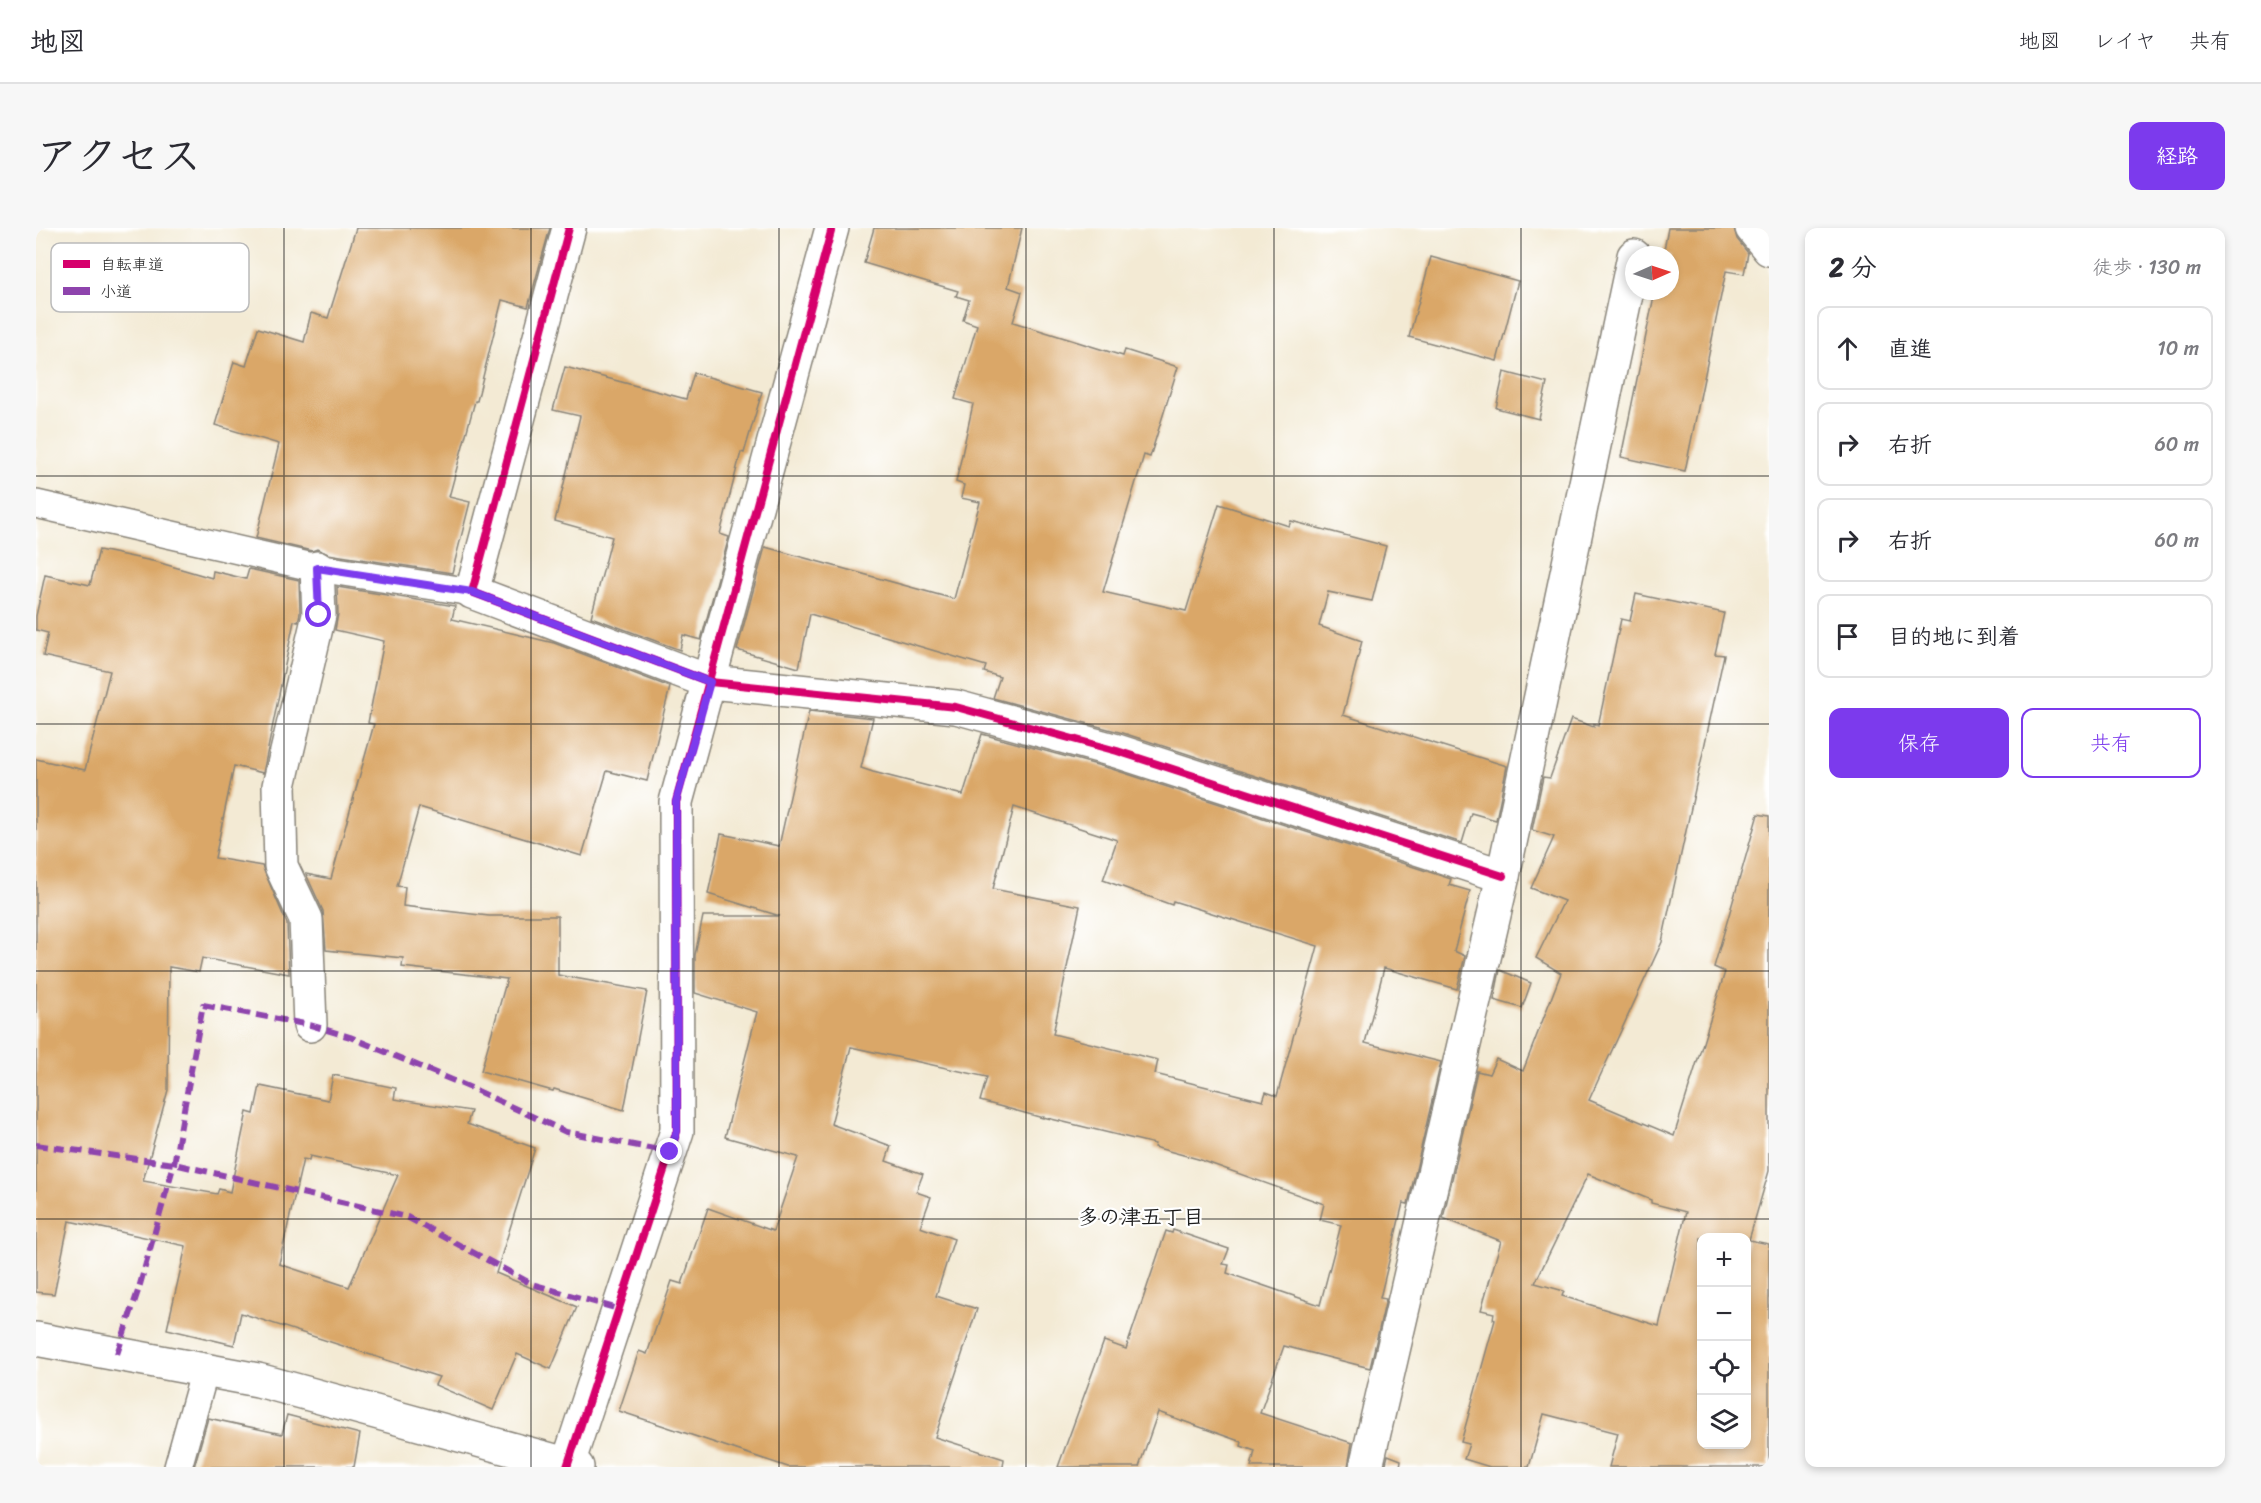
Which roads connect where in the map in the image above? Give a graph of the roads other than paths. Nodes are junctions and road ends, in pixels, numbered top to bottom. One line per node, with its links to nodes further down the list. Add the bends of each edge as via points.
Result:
1 (569, 228): 10 (street)
2 (832, 228): 11 (street)
3 (1640, 228): 5 (street)
4 (1752, 228): 6 (street)
5 (1636, 246)
6 (1769, 249)
7 (1625, 299): 12 (street)
8 (36, 504): 9 (lane)
9 (317, 568): 10 (lane); 13 (street, via 319,615 279,786 281,866 306,919)
10 (472, 592): 11 (street)
11 (710, 682): 12 (street, via 956,707 1117,751); 16 (street, via 676,802 677,1131)
12 (1503, 876): 18 (street)
13 (310, 1025)
14 (36, 1339): 15 (street)
15 (205, 1370): 16 (street, via 258,1380); 17 (lane)
16 (570, 1466)
17 (178, 1467)
18 (1366, 1467)

